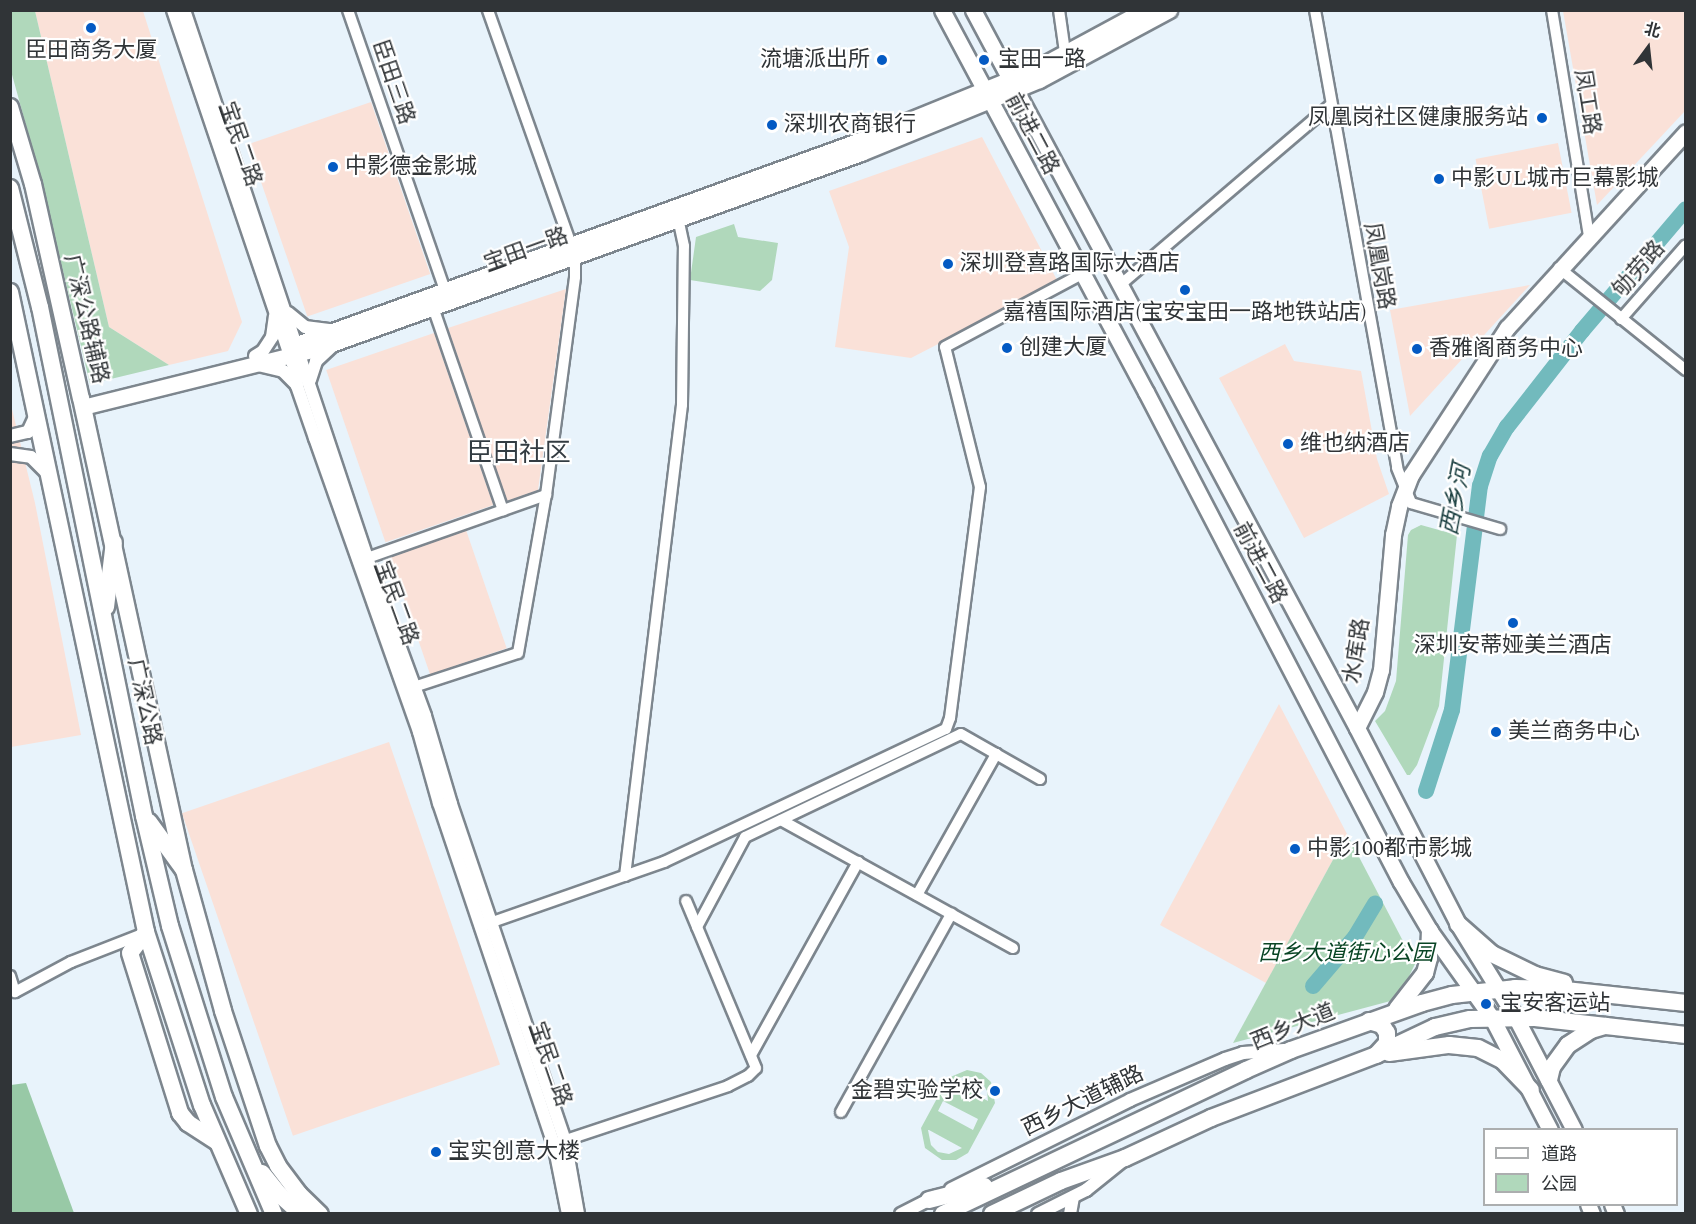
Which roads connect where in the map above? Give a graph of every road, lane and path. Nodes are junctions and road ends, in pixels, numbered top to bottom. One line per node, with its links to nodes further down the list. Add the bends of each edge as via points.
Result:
1 (172, 10): 23 (street, 宝民二路)
2 (184, 10): 23 (street, 宝民二路)
3 (348, 10): 29 (street, 臣田三路)
4 (488, 10): 24 (street)
5 (942, 10): 14 (main road, 前进二路)
6 (973, 10): 13 (main road, 前进二路)
7 (1059, 10): 12 (street)
8 (1144, 10): 12 (main road, 宝田一路)
9 (1169, 10): 13 (main road, 宝田一路)
10 (1315, 10): 15 (street, 凤凰岗路)
11 (1552, 10): 21 (street, 凤工路)
12 (1065, 52): 13 (main road, 宝田一路)
13 (1013, 85): 14 (main road, 宝田一路); 27 (main road, 前进二路)
14 (986, 95): 20 (main road, 宝田一路); 26 (main road, 前进二路)
15 (1331, 105): 27 (street); 45 (street, 凤凰岗路, via 1389,438)
16 (10, 107): 39 (main road, 广深公路辅路, via 33,184)
17 (1686, 132): 21 (main road, 水库路)
18 (1686, 147): 25 (main road, 水库路)
19 (10, 188): 50 (main road, 广深公路, via 40,307)
20 (676, 213): 24 (main road, 宝田一路); 59 (street, via 684,246 682,405)
21 (1589, 236): 25 (main road, 水库路)
22 (1686, 245): 32 (street, 劬劳路)
23 (259, 249): 31 (street, 宝民二路)
24 (573, 251): 29 (main road, 宝田一路); 44 (street, via 572,304)
25 (1563, 272): 32 (street); 45 (main road, 水库路, via 1514,334)
26 (1082, 274): 59 (street, via 945,347 980,487 946,729 664,862); 66 (main road, 前进二路)
27 (1120, 285): 52 (main road, 前进二路)
28 (10, 292): 40 (main road, 广深公路)
29 (447, 296): 30 (main road, 宝田一路); 33 (main road, 宝田一路)
30 (433, 307): 33 (main road, 宝田一路); 46 (street)
31 (280, 311): 33 (street, via 305,327); 34 (street, 宝民二路); 35 (street, via 273,338)
32 (1621, 319): 36 (street)
33 (343, 334): 34 (main road, 宝田一路); 37 (street, via 316,361)
34 (294, 350): 35 (main road, 宝田一路); 37 (street, 宝民二路); 38 (street, 宝民二路)
35 (256, 360): 38 (street, via 283,371); 39 (main road, 宝田一路)
36 (1686, 370)
37 (309, 382): 49 (street, 宝民二路)
38 (297, 386): 64 (street, 宝民二路, via 413,712 439,803)
39 (82, 402): 48 (main road, 广深公路辅路)
40 (37, 414): 41 (street, via 28,432); 43 (main road, 广深公路)
41 (10, 436)
42 (10, 454): 43 (street, via 31,457)
43 (50, 477): 67 (main road, 广深公路)
44 (546, 495): 46 (street); 51 (street, via 518,652)
45 (1408, 496): 47 (street, via 1434,510); 52 (main road, 水库路, via 1389,672 1378,708)
46 (503, 510): 49 (street)
47 (1500, 529)
48 (114, 542): 50 (main road); 58 (main road, 广深公路辅路)
49 (367, 558): 51 (street, 宝民二路)
50 (104, 620): 55 (main road, 广深公路)
51 (414, 687): 64 (street, 宝民二路)
52 (1357, 728): 63 (main road, 前进二路)
53 (996, 754): 54 (street); 56 (street, via 961,735); 60 (street)
54 (1040, 779)
55 (144, 816): 58 (main road); 88 (main road, 广深公路, via 183,974)
56 (781, 820): 57 (street); 65 (street, via 745,837)
57 (858, 862): 60 (street); 81 (street)
58 (184, 870): 101 (main road, 广深公路辅路, via 223,1011 268,1146 299,1194)
59 (625, 876): 64 (street)
60 (917, 896): 62 (street)
61 (686, 902): 65 (street)
62 (951, 914): 68 (street); 85 (street)
63 (1458, 924): 70 (main road, 前进二路); 72 (main road, via 1492,954 1512,965)
64 (486, 925): 90 (street, 宝民二路)
65 (697, 927): 81 (street)
66 (1430, 931): 71 (main road, 前进二路); 74 (main road, via 1425,973)
67 (146, 932): 69 (street, via 71,962 15,992); 89 (main road, 广深公路); 89 (main road, via 130,953 180,1113)
68 (1013, 948)
69 (10, 976)
70 (1498, 989): 71 (main road, 西乡大道); 72 (main road, 西乡大道); 76 (main road, 前进二路)
71 (1475, 991): 74 (main road, 西乡大道); 75 (main road, 前进二路)
72 (1591, 992): 73 (main road, 西乡大道)
73 (1686, 1003)
74 (1396, 1010): 77 (main road, 西乡大道)
75 (1492, 1018): 76 (main road); 82 (main road, via 1460,1020 1435,1027); 84 (main road, 前进二路)
76 (1516, 1018): 78 (main road); 83 (main road, 前进二路)
77 (1369, 1021): 80 (main road, 西乡大道); 82 (main road, via 1382,1025 1387,1033 1387,1043)
78 (1608, 1025): 79 (main road); 83 (main road, via 1591,1030 1568,1045 1552,1067)
79 (1686, 1035)
80 (1291, 1050): 93 (main road, 西乡大道); 96 (street, 西乡大道辅路, via 1243,1053 1225,1059 1130,1100)
81 (751, 1055): 90 (street, via 756,1068 728,1086)
82 (1376, 1055): 84 (main road, via 1449,1045 1478,1048 1503,1061); 91 (main road, via 1211,1118)
83 (1549, 1080): 87 (main road, 前进二路)
84 (1531, 1090): 86 (main road, 前进二路)
85 (841, 1112)
86 (1549, 1128)
87 (1573, 1128)
88 (241, 1140): 99 (main road, 广深公路); 100 (main road, via 264,1175)
89 (217, 1142): 92 (main road, 广深公路)
90 (560, 1142): 102 (street, 宝民二路); 103 (street, 宝民二路)
91 (1125, 1158): 94 (main road); 95 (street)
92 (227, 1167): 97 (main road); 98 (main road, 广深公路)
93 (1023, 1176): 96 (main road); 105 (main road, 西乡大道)
94 (1030, 1195): 106 (main road); 107 (main road)
95 (1073, 1197): 108 (street); 109 (street)
96 (929, 1200): 104 (street, 西乡大道辅路)
97 (235, 1214)
98 (249, 1214)
99 (274, 1214)
100 (301, 1214)
101 (320, 1214)
102 (568, 1214)
103 (578, 1214)
104 (902, 1214)
105 (943, 1214)
106 (992, 1214)
107 (1008, 1214)
108 (1038, 1214)
109 (1070, 1214)

